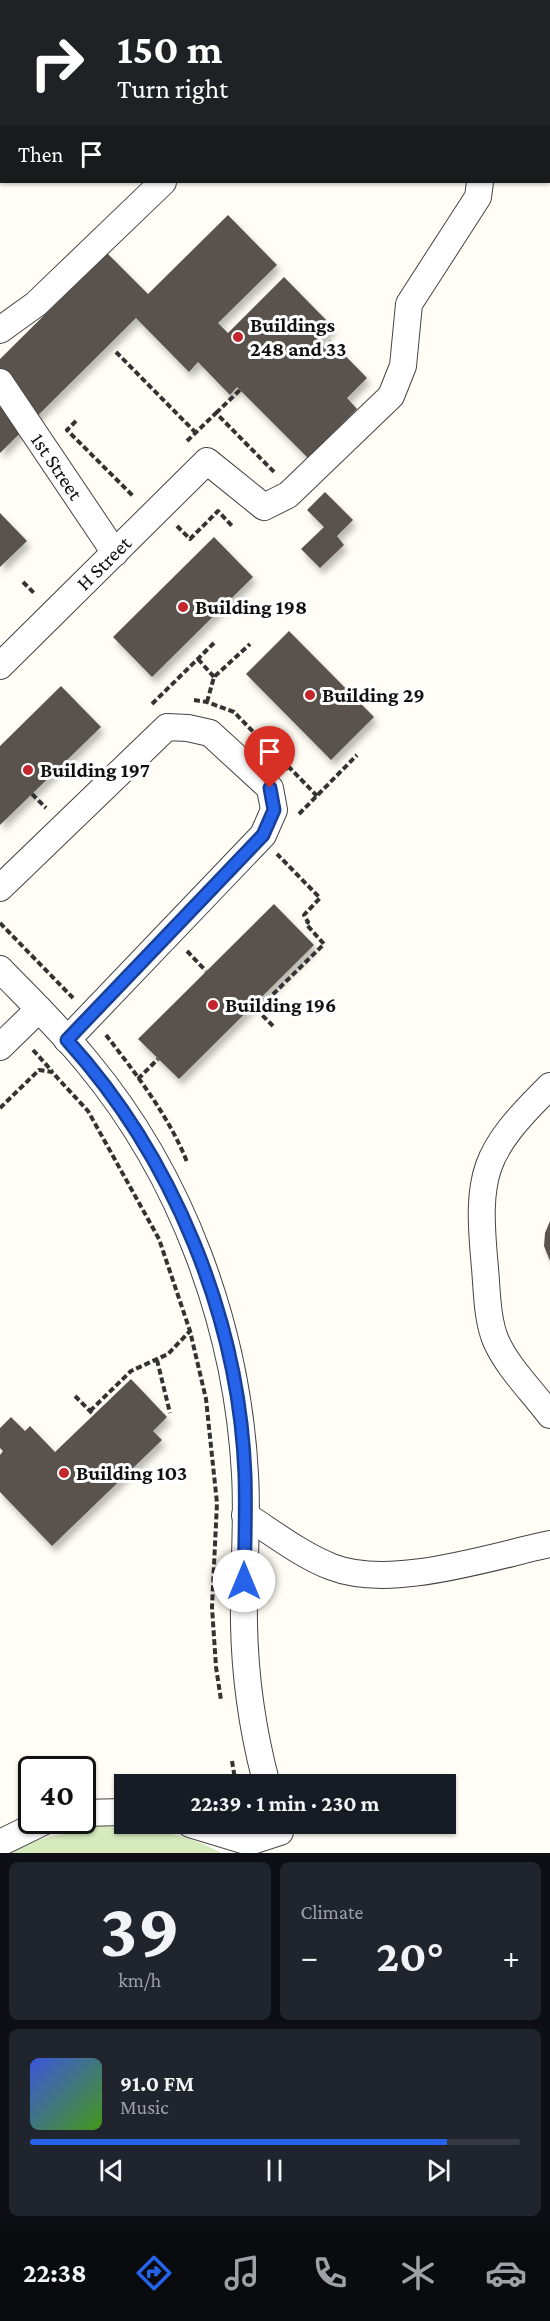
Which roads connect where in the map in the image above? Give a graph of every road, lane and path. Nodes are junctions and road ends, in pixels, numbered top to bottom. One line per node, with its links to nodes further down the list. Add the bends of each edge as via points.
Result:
1 (162, 183): 3 (street, via 36,304)
2 (480, 183): 11 (street, H Street, via 478,197 409,304 403,366 391,396 288,495 264,507 207,461)
3 (0, 330)
4 (116, 352): 9 (path)
5 (0, 382): 13 (street, 1st Street)
6 (240, 390): 7 (path)
7 (216, 413)
8 (76, 421): 10 (path, via 67,430)
9 (196, 433)
10 (133, 496)
11 (159, 509): 12 (path, via 190,539 218,511); 13 (street, H Street)
12 (233, 527)
13 (115, 553): 19 (street, H Street)
14 (23, 582): 15 (path)
15 (35, 594)
16 (213, 643): 18 (path)
17 (250, 644): 20 (path)
18 (198, 659): 20 (path); 23 (path)
19 (0, 666)
20 (214, 676): 22 (path)
21 (185, 701): 22 (path)
22 (207, 702): 25 (path, via 234,712)
23 (152, 704)
24 (357, 754): 28 (path)
25 (288, 765): 26 (path); 28 (path)
26 (294, 785)
27 (32, 794): 30 (path)
28 (316, 796): 29 (path, via 296,817)
29 (296, 808)
30 (51, 814)
31 (282, 847): 32 (path)
32 (276, 854): 33 (path); 39 (path, via 320,898 304,915 306,924 324,944 257,1010)
33 (268, 861)
34 (0, 888): 40 (street, via 166,727 210,733 270,788 274,810 263,835)
35 (182, 946): 37 (path)
36 (0, 969): 38 (street)
37 (206, 971)
38 (39, 1009): 40 (street); 41 (street)
39 (273, 1026)
40 (67, 1040): 53 (street, via 117,1102 185,1220 228,1355 240,1422)
41 (0, 1047)
42 (158, 1059): 43 (path)
43 (138, 1079)
44 (550, 1086): 51 (street, via 514,1121 495,1148 484,1179 480,1212 495,1340)
45 (0, 1108): 46 (path, via 39,1070 52,1072 88,1111 159,1239)
46 (190, 1331): 47 (path); 55 (path, via 206,1398 217,1503 212,1607)
47 (157, 1360): 49 (path, via 131,1371); 50 (path)
48 (75, 1396): 49 (path)
49 (90, 1411): 52 (path)
50 (170, 1413)
51 (550, 1414)
52 (94, 1415)
53 (245, 1515): 54 (street, via 308,1556 334,1568 372,1575 417,1573); 58 (street, via 247,1667)
54 (550, 1544)
55 (222, 1702)
56 (230, 1750): 57 (path)
57 (234, 1774)
58 (265, 1774)
59 (114, 1812): 60 (street)
60 (96, 1813)
61 (18, 1832): 64 (street)
62 (223, 1834): 63 (street, via 249,1842)
63 (282, 1836)
64 (0, 1843)

